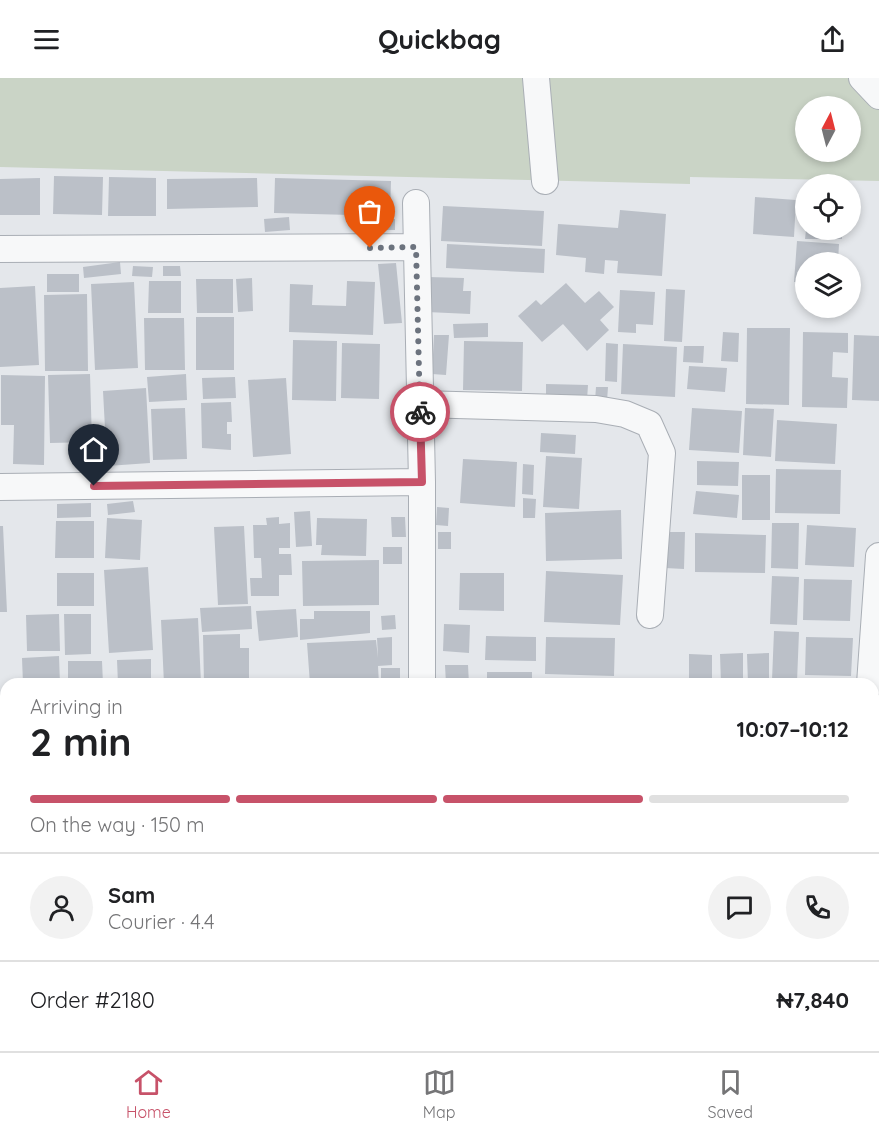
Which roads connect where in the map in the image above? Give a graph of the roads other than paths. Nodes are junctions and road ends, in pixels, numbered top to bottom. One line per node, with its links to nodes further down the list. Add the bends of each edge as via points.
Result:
1 (536, 78): 4 (street)
2 (862, 78): 3 (street)
3 (879, 96)
4 (544, 181)
5 (416, 203): 6 (street)
6 (416, 247): 7 (street); 8 (street)
7 (0, 249)
8 (420, 404): 9 (street); 12 (street, via 596,409 625,414 649,424 662,453)
9 (422, 482): 10 (street); 13 (street)
10 (0, 487)
11 (879, 556): 14 (street)
12 (650, 615)
13 (422, 678)
14 (870, 678)

